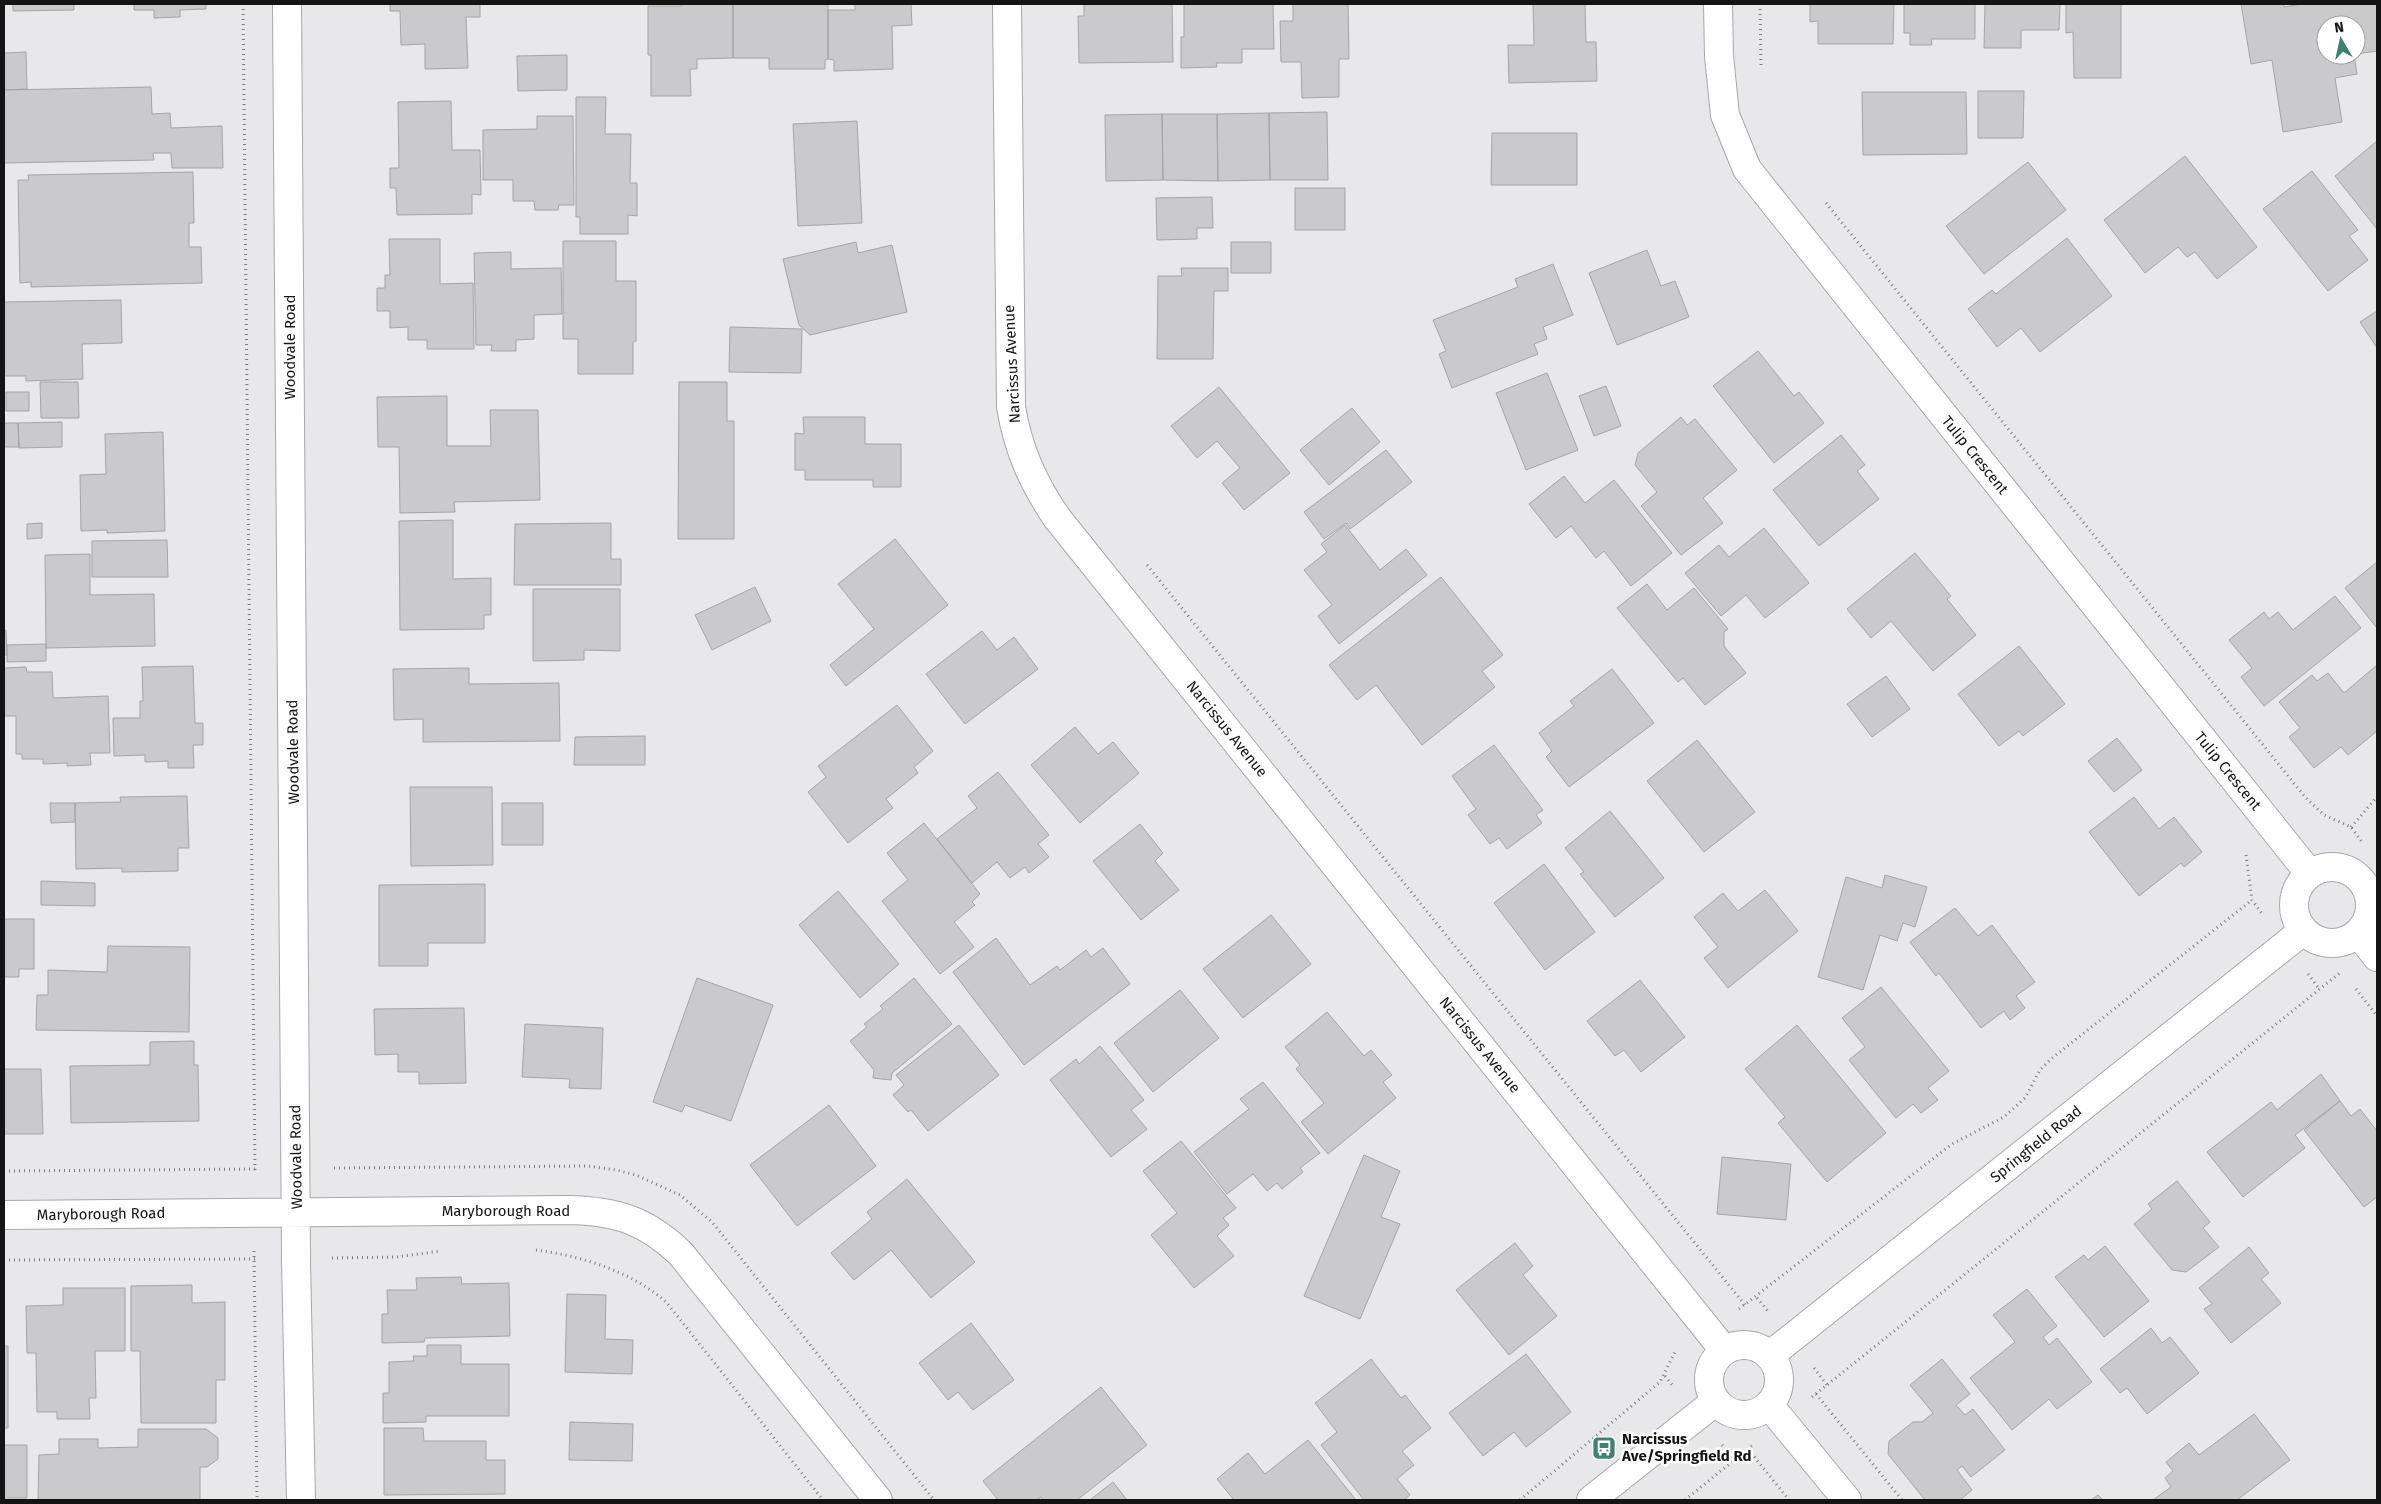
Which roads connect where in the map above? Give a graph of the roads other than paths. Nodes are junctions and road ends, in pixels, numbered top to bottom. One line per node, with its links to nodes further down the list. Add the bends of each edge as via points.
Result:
1 (286, 4): 9 (street, Woodvale Road)
2 (1006, 4): 11 (street, Narcissus Avenue, via 1011,407 1014,429 1026,465 1040,494)
3 (1718, 4): 4 (street, Tulip Crescent, via 1725,115 1747,169)
4 (2310, 874): 5 (street, via 2328,866); 6 (street, via 2294,898 2295,915)
5 (2370, 875): 7 (street, via 2371,908 2366,927)
6 (2303, 931): 7 (street, via 2330,944); 12 (street, Springfield Road)
7 (2359, 934): 8 (street)
8 (2377, 957)
9 (296, 1212): 10 (street, Maryborough Road); 15 (street, Woodvale Road); 16 (street, Maryborough Road, via 594,1210 620,1215 645,1225 681,1254)
10 (4, 1215)
11 (1724, 1350): 12 (street, via 1749,1345); 13 (street, via 1716,1357 1708,1374)
12 (1769, 1356): 14 (street, via 1780,1381 1776,1396)
13 (1716, 1401): 14 (street, via 1729,1412 1739,1415 1760,1411); 17 (street)
14 (1769, 1405): 18 (street)
15 (301, 1500)
16 (878, 1500)
17 (1591, 1500)
18 (1847, 1500)

